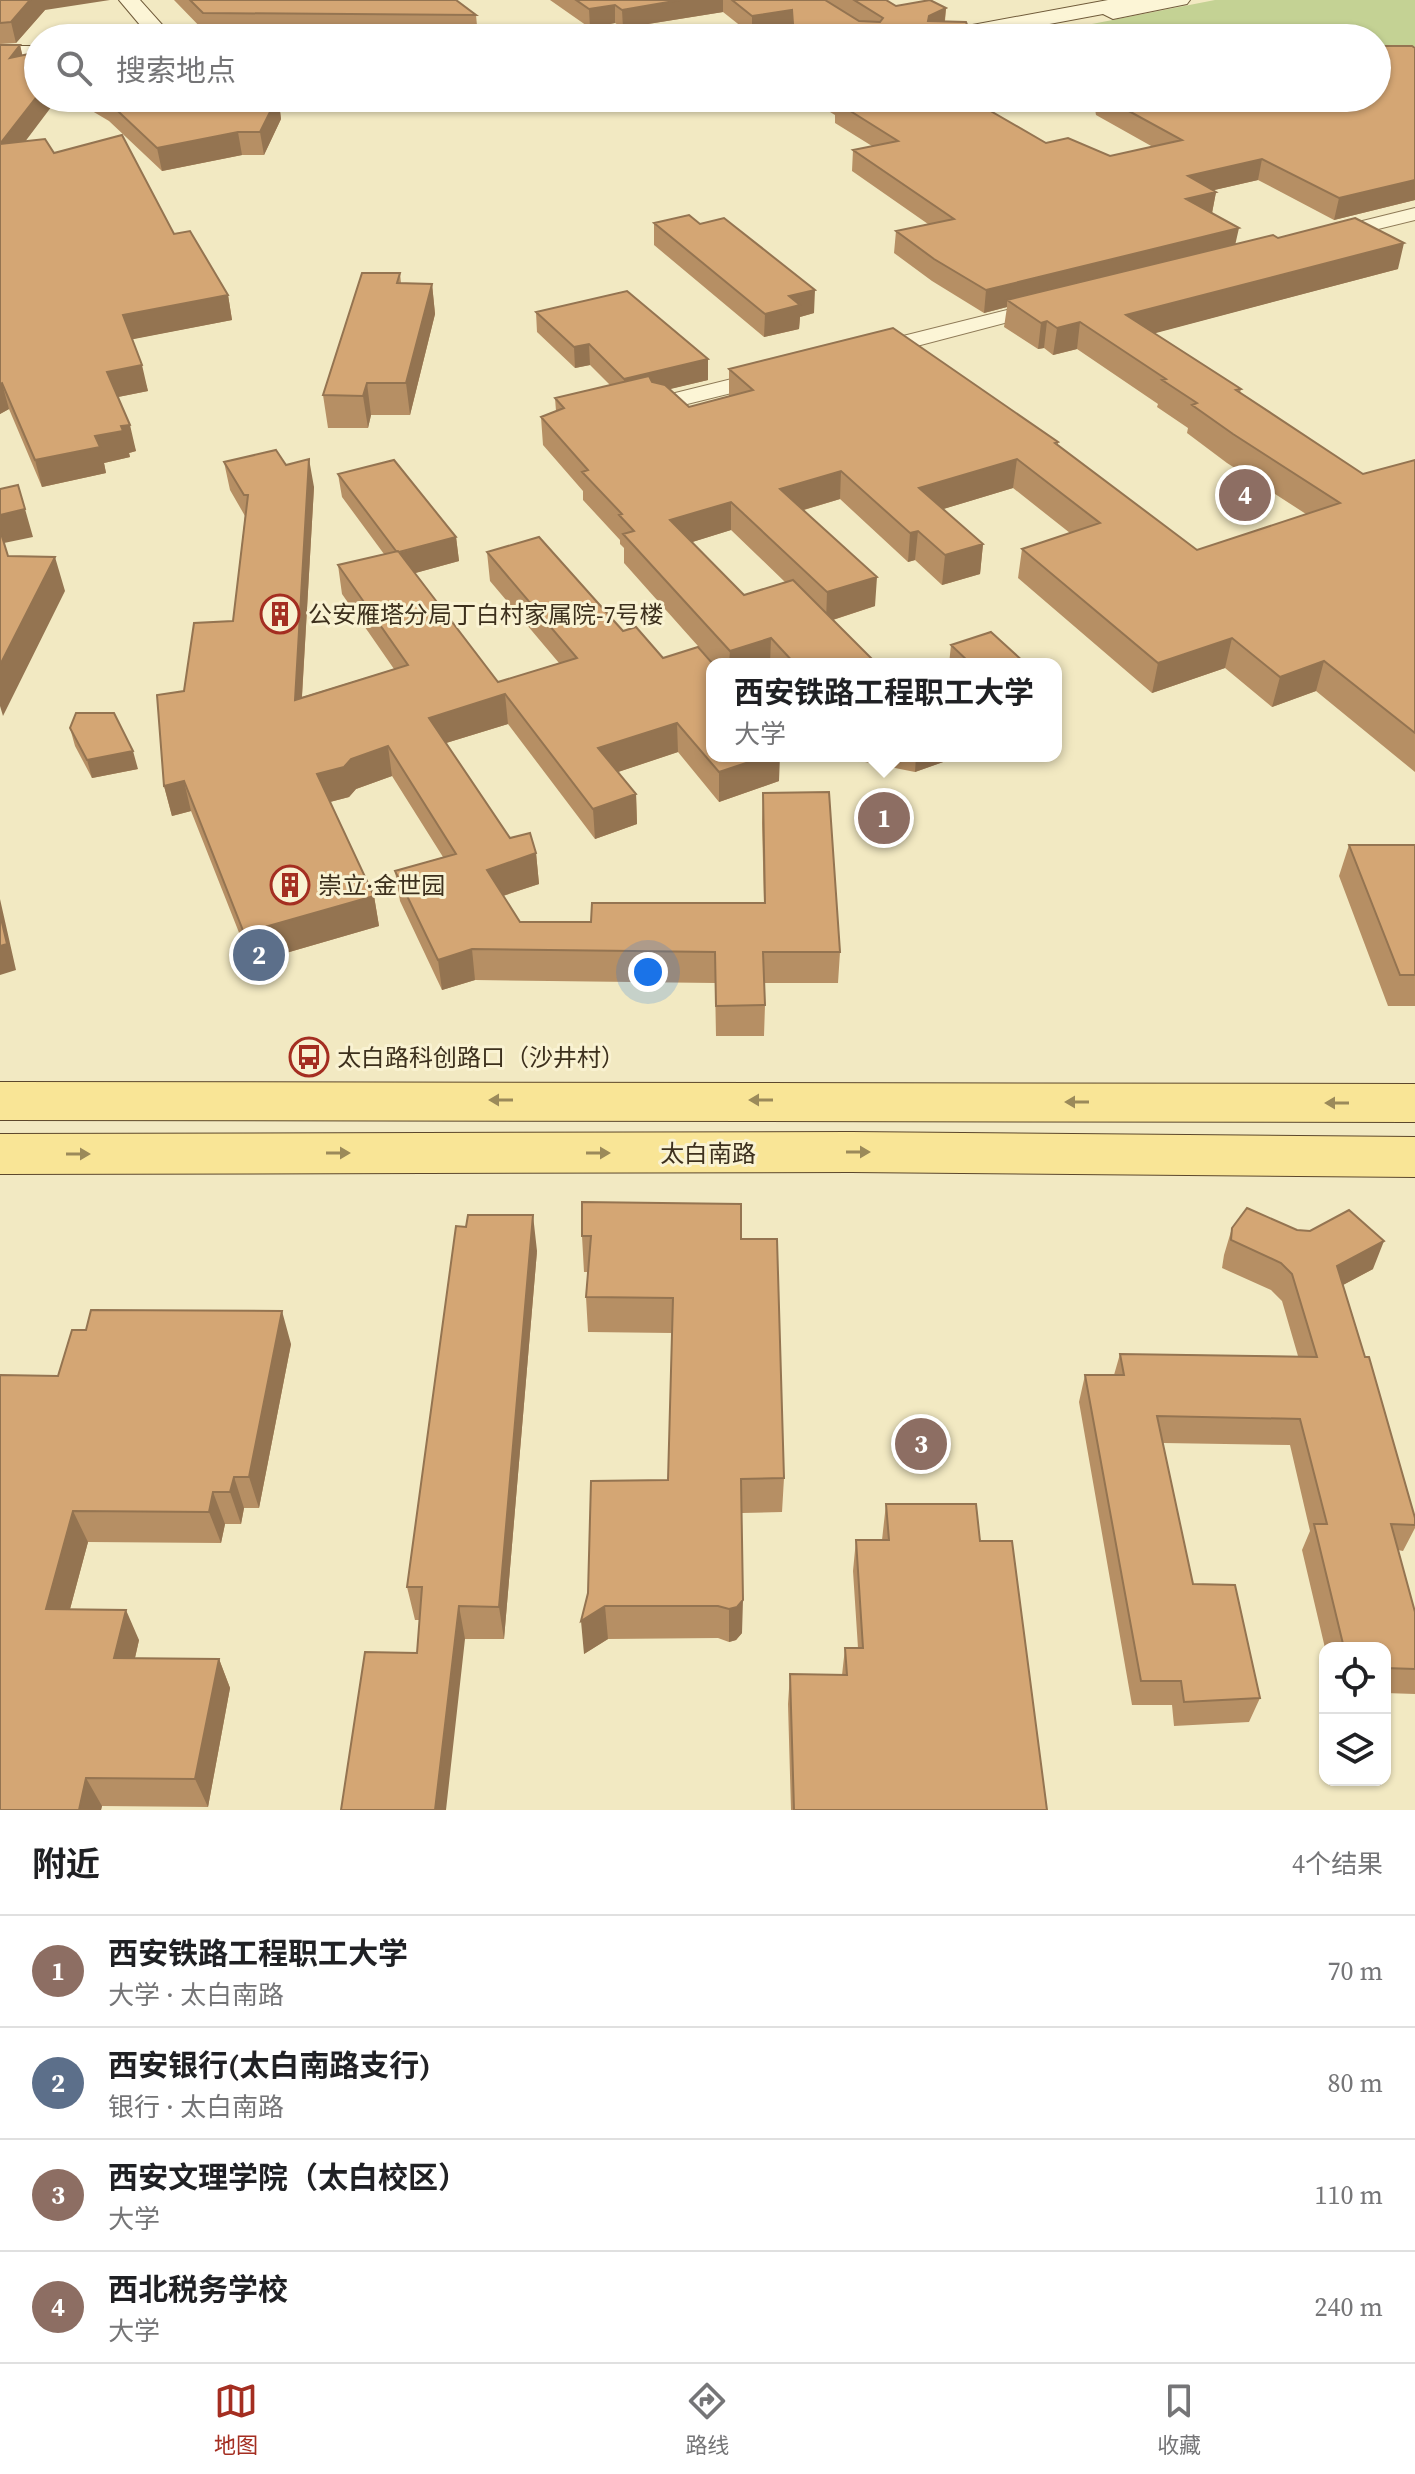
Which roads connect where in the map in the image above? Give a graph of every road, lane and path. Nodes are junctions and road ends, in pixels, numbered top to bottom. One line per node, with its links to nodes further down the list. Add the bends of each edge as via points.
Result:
1 (129, 0): 4 (main road)
2 (1141, 0): 5 (main road)
3 (1180, 0): 6 (main road)
4 (150, 24)
5 (1014, 24)
6 (1054, 24)
7 (0, 46): 8 (main road)
8 (24, 46)
9 (0, 53): 10 (main road)
10 (24, 53)
11 (1415, 214): 12 (street)
12 (1308, 241)
13 (1062, 303): 14 (street)
14 (847, 357)
15 (786, 372): 16 (street)
16 (663, 403)
17 (0, 1101): 18 (main road, one-way to 17)
18 (1415, 1103)
19 (0, 1154): 20 (main road, 太白南路, one-way to 20)
20 (1415, 1157)

